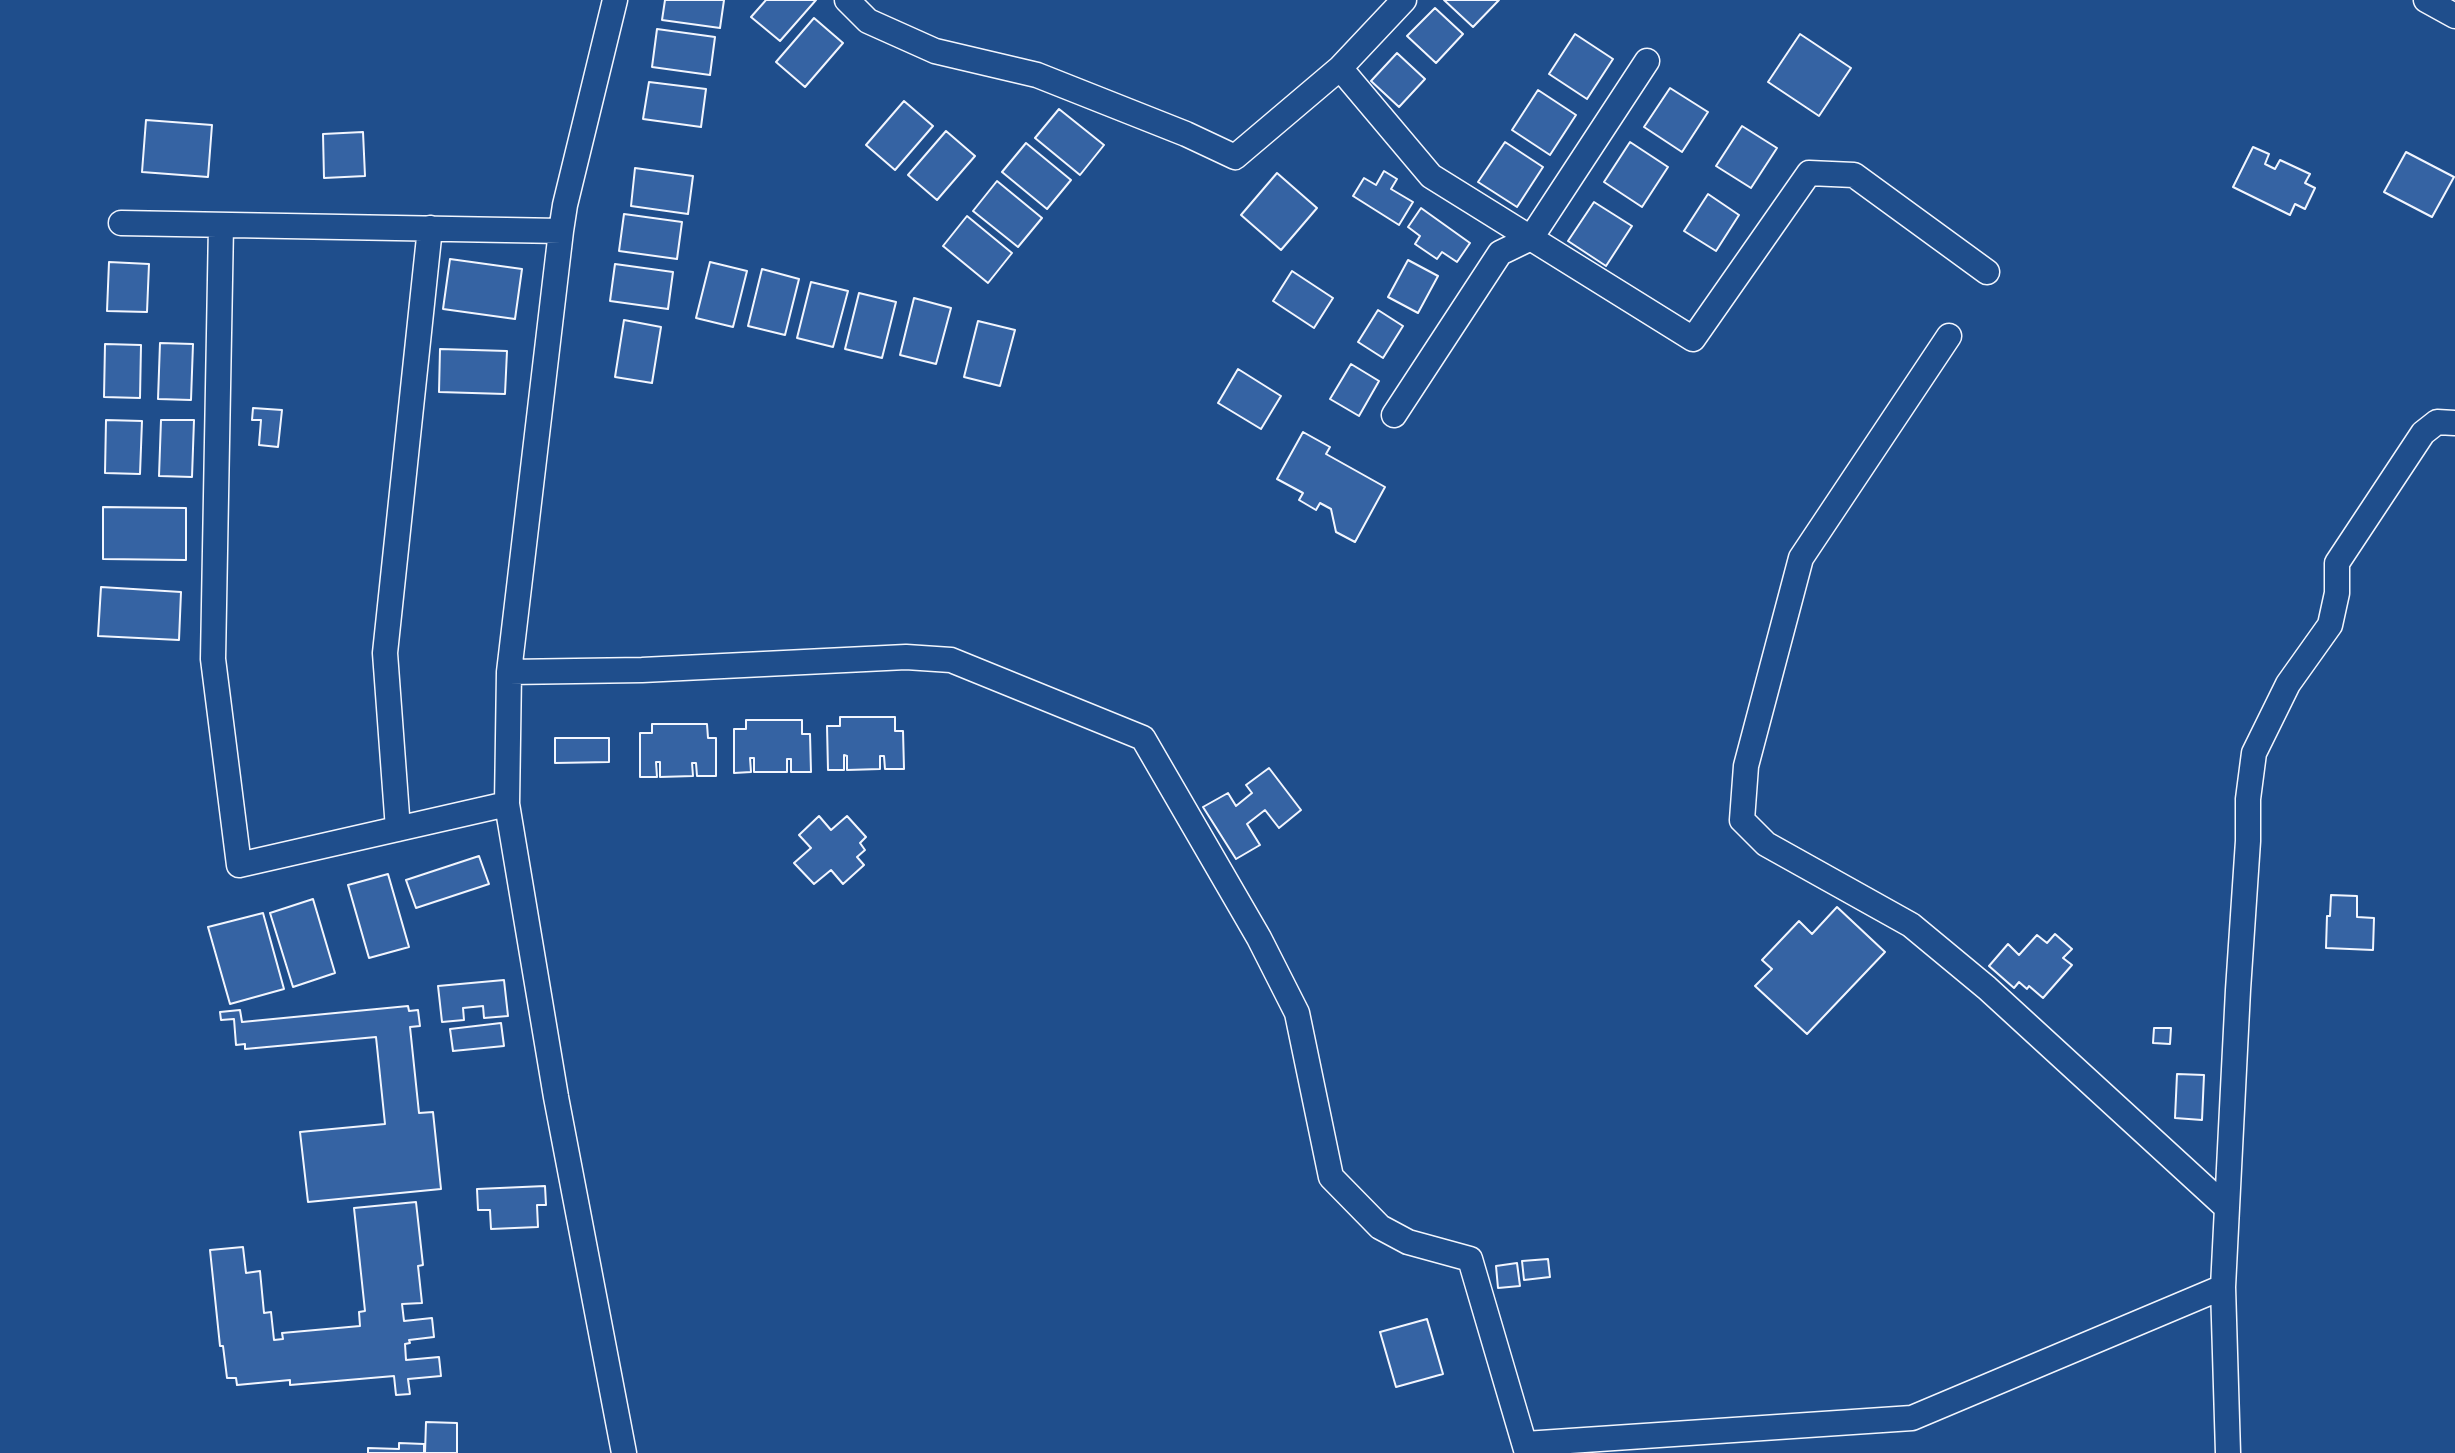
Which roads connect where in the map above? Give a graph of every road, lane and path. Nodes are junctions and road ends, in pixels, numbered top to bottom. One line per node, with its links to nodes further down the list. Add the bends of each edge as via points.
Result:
1 (615, 0): 9 (street)
2 (848, 0): 5 (street, via 868,21 935,51 1037,75 1235,157)
3 (1404, 0): 5 (street)
4 (1647, 61): 10 (street)
5 (1340, 68): 10 (street, via 1431,176)
6 (121, 223): 7 (street)
7 (221, 225): 8 (street); 17 (street, via 213,659 239,865)
8 (430, 228): 9 (street); 17 (street, via 385,653)
9 (561, 231): 15 (street)
10 (1531, 238): 11 (street, via 1693,339 1809,173 1854,174); 13 (street, via 1500,253)
11 (1987, 272)
12 (1949, 336): 18 (street, via 1801,558 1746,766 1742,820 1766,844 1911,925 1987,988)
13 (1394, 415)
14 (2455, 423): 18 (street, via 2437,422 2423,433 2337,563 2330,625 2288,684 2254,753)
15 (509, 672): 16 (street); 20 (street, via 906,657 951,660 1143,738 1297,1013 1331,1177 1380,1227 1408,1242 1470,1259)
16 (507, 804): 17 (street); 21 (street, via 556,1097)
17 (398, 828)
18 (2227, 1208): 19 (street)
19 (2223, 1287): 20 (street, via 1912,1418); 22 (street)
20 (1526, 1448)
21 (624, 1453)
22 (2228, 1453)

